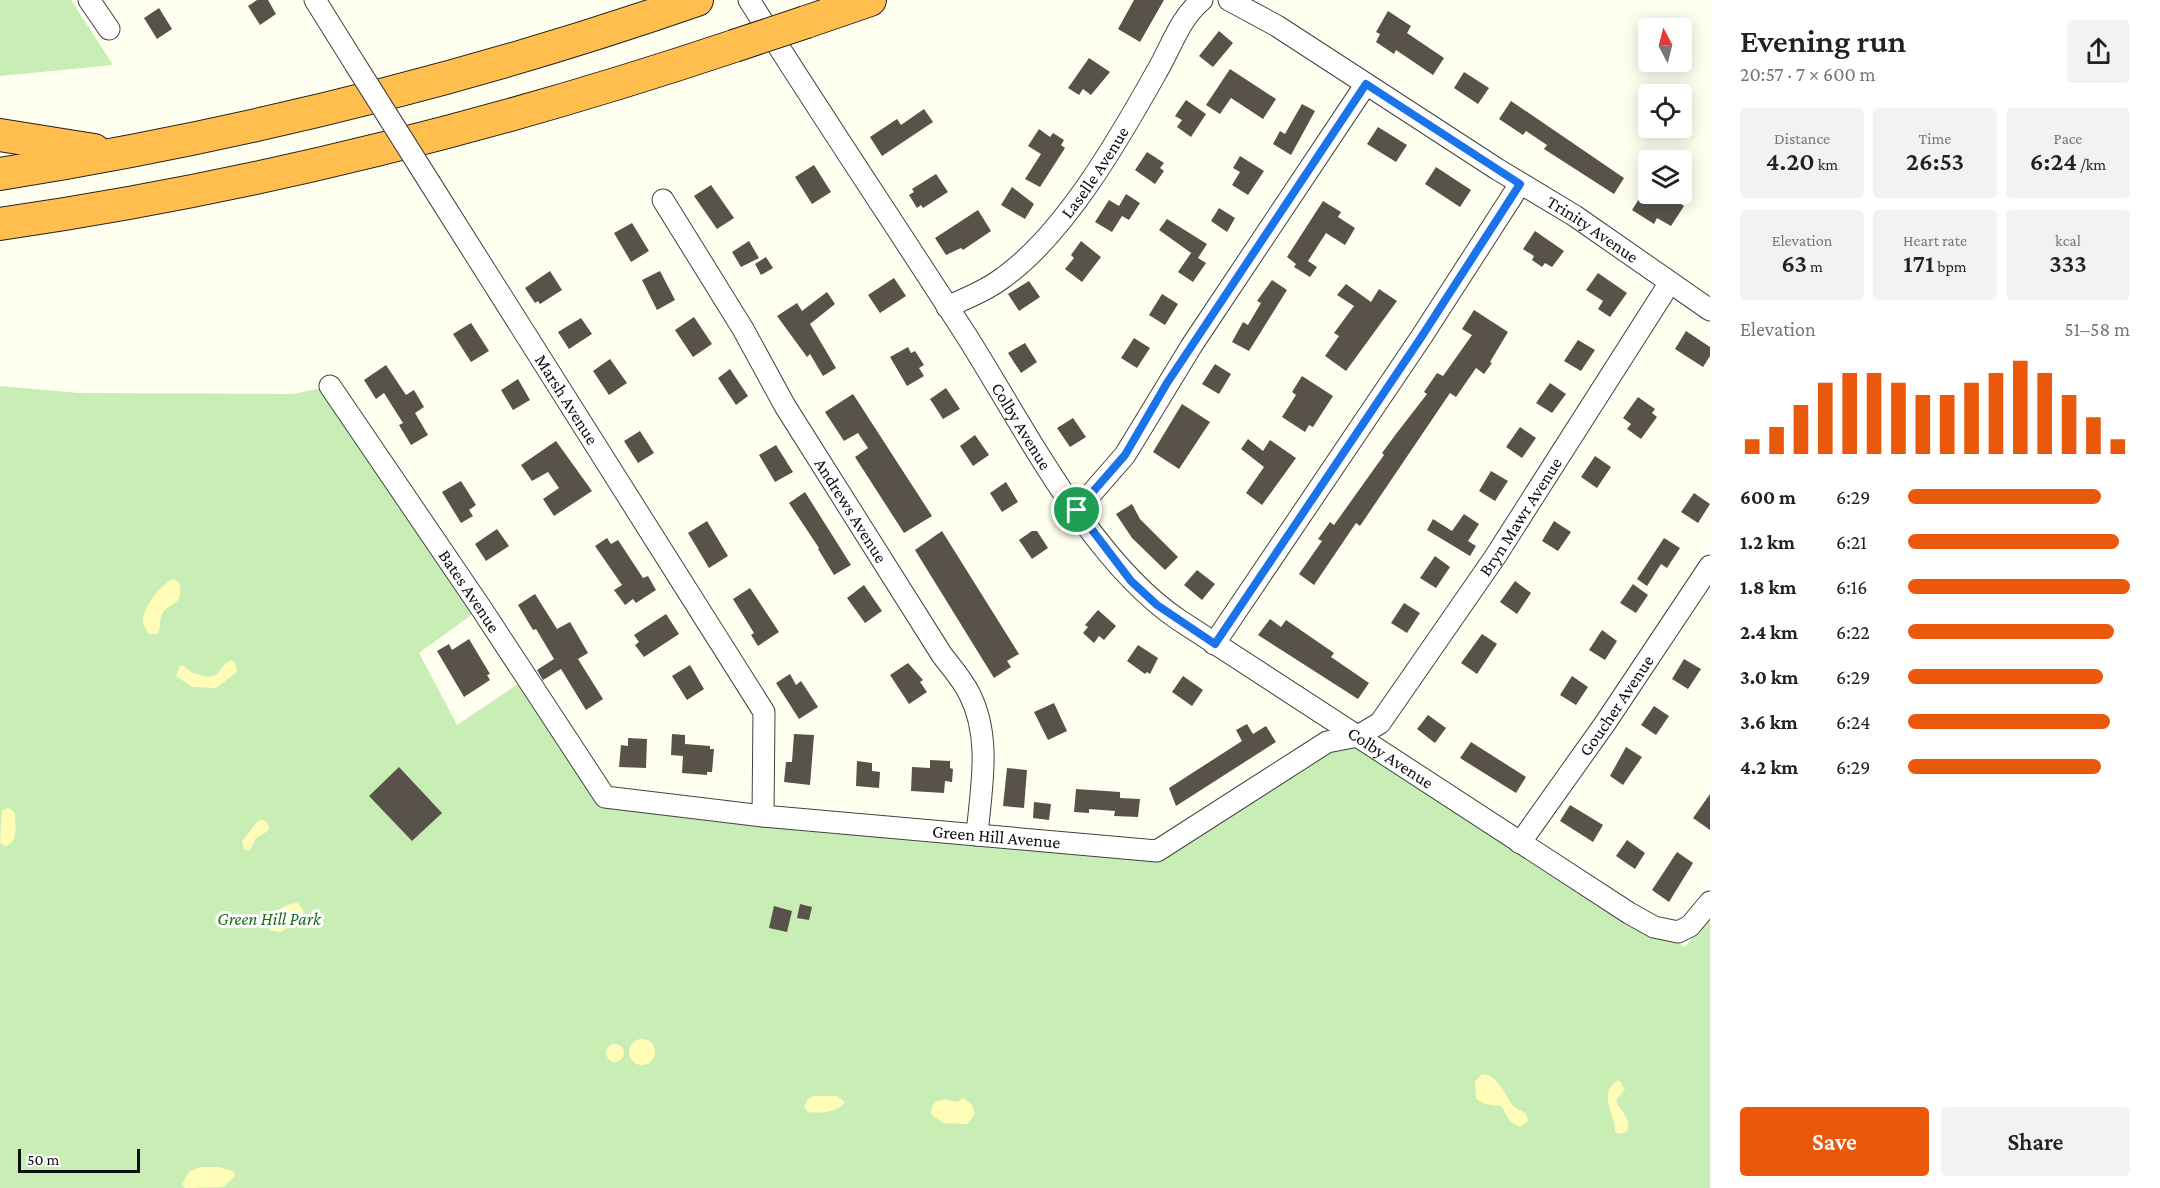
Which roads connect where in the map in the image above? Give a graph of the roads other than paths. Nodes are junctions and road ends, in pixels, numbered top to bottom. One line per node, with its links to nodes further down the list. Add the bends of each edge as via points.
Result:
1 (89, 0): 8 (street)
2 (315, 0): 25 (street, Marsh Avenue, bridge, via 764,712)
3 (697, 0): 11 (highway, via 529,56 346,105)
4 (749, 0): 17 (street, Colby Avenue)
5 (870, 0): 15 (highway, bridge, via 627,82 375,152 79,214)
6 (1202, 0): 17 (street, Laselle Avenue, via 1179,26 1144,94 1056,229 1005,277)
7 (1229, 0): 9 (street, Trinity Avenue)
8 (109, 29)
9 (1366, 84): 13 (street, Trinity Avenue); 20 (street, via 1179,364 1125,455)
10 (0, 135): 11 (highway)
11 (115, 154): 12 (highway)
12 (0, 174)
13 (1520, 184): 16 (street, Trinity Avenue, via 1575,216); 22 (street)
14 (663, 200): 26 (street, Andrews Avenue, via 726,300 785,406 968,692 980,720 983,744)
15 (0, 224)
16 (1669, 284): 18 (street, Trinity Avenue); 23 (street, Bryn Mawr Avenue, via 1495,556 1396,702 1380,723)
17 (947, 307): 20 (street, Colby Avenue)
18 (1710, 310)
19 (330, 386): 24 (street, Bates Avenue)
20 (1077, 510): 22 (street, Colby Avenue, via 1131,581 1157,605)
21 (1710, 566): 27 (street, Goucher Avenue)
22 (1215, 644): 23 (street, Colby Avenue)
23 (1358, 736): 26 (street, Green Hill Avenue, via 1328,742 1157,851); 27 (street, Colby Avenue)
24 (605, 797): 25 (street, Green Hill Avenue)
25 (763, 816): 26 (street, Green Hill Avenue)
26 (977, 835)
27 (1520, 843): 28 (street, Colby Avenue, via 1654,927 1682,931)
28 (1710, 902)

